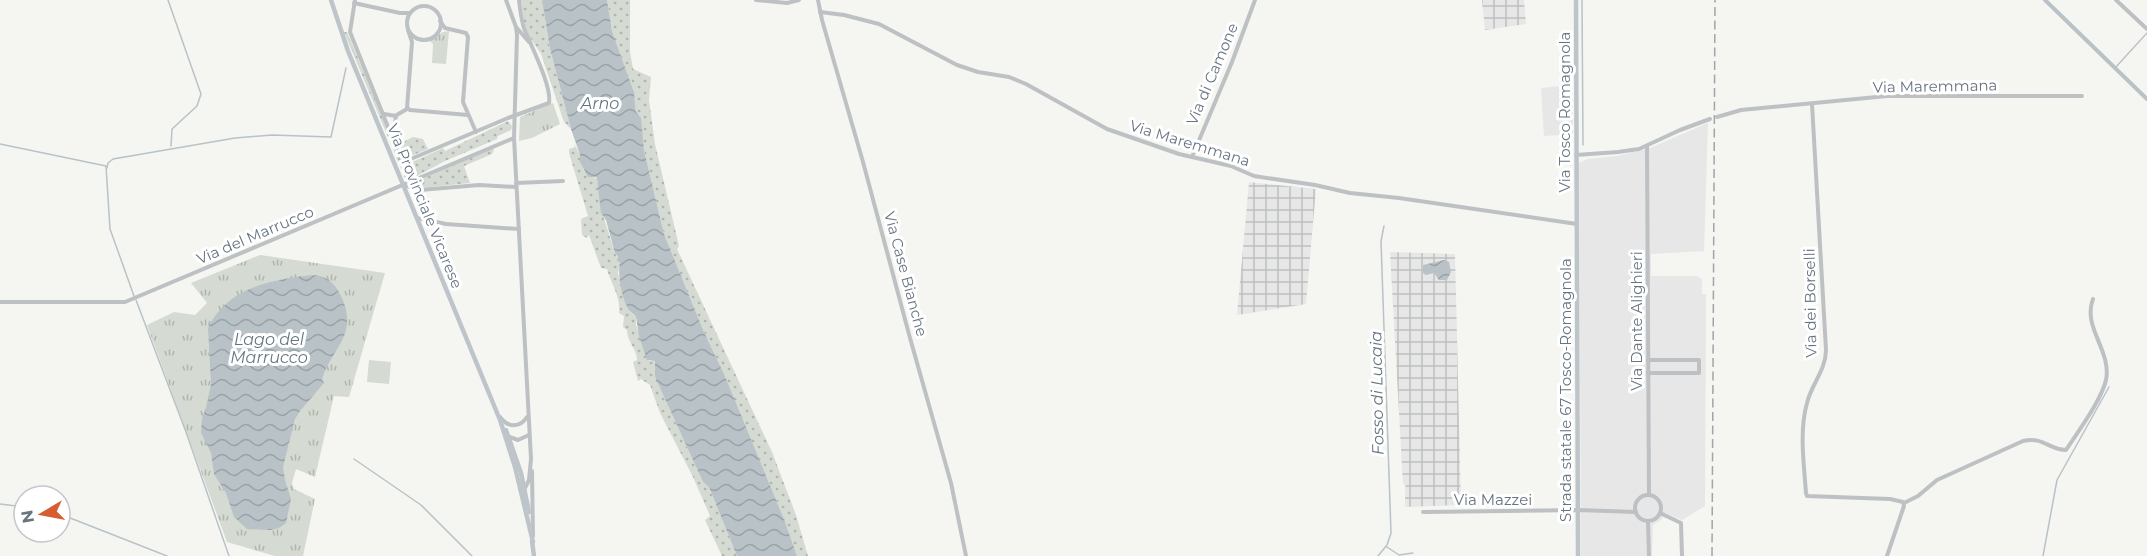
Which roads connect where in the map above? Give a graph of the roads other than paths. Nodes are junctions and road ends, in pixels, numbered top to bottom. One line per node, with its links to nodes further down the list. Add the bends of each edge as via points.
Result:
1 (331, 0): 35 (main road, Via Provinciale Vicarese)
2 (506, 0): 15 (street)
3 (519, 0): 18 (street)
4 (756, 0): 5 (street)
5 (800, 0)
6 (818, 0): 12 (street, Via Case Bianche)
7 (1255, 0): 33 (street, Via di Camone)
8 (1576, 0): 32 (main road, Via Tosco Romagnola)
9 (2116, 0): 17 (street)
10 (355, 1): 13 (street); 22 (street, via 350,32)
11 (411, 11): 13 (street); 14 (street, via 429,7); 16 (street)
12 (820, 12): 33 (street, Via Maremmana, via 879,24 957,65 1026,84 1107,129); 62 (street, Via Case Bianche, via 951,483)
13 (400, 13): 16 (street)
14 (440, 21): 16 (street, via 437,33 427,39 417,38); 23 (street, via 445,28 468,37 463,102)
15 (516, 27): 18 (street); 25 (street, Via Provinciale Vicarese)
16 (408, 28): 21 (street, via 412,42)
17 (2147, 29)
18 (531, 45): 25 (street, via 550,102)
19 (2082, 96): 20 (street, Via Maremmana, via 1887,96)
20 (1812, 104): 26 (street, Via Maremmana, via 1741,110); 54 (street, Via dei Borselli, via 1826,351 1804,416 1807,496 1899,500)
21 (407, 109): 23 (street); 24 (street)
22 (384, 114): 24 (street); 29 (street)
23 (468, 115): 28 (street)
24 (395, 116): 29 (street)
25 (514, 116): 28 (street); 30 (street, Via Provinciale Vicarese)
26 (1717, 117)
27 (1710, 119): 31 (street)
28 (476, 132): 29 (street, via 406,161 401,159)
29 (393, 138)
30 (514, 138): 35 (street, Via del Marrucco); 36 (street, Via Provinciale Vicarese)
31 (1647, 146): 32 (street); 42 (street, Via Dante Alighieri)
32 (1576, 155): 38 (main road, Via Tosco Romagnola)
33 (1192, 157): 38 (street, Via Maremmana, via 1227,164 1256,176 1350,193)
34 (563, 181): 36 (street)
35 (403, 185): 36 (street, via 420,190); 37 (main road, Via Provinciale Vicarese); 41 (street, Via del Marrucco, via 135,298 117,303)
36 (516, 185): 39 (street, Via Provinciale Vicarese)
37 (417, 218): 39 (street); 44 (main road, Via Provinciale Vicarese)
38 (1577, 224): 55 (main road, Strada statale 67 Tosco-Romagnola)
39 (519, 229): 45 (street, Via Provinciale Vicarese)
40 (2093, 298): 54 (street, via 2090,319 2103,349 2107,377 2067,450 2035,439 2007,447 1938,480)
41 (0, 302)
42 (1648, 360): 43 (street, Via Dante Alighieri); 43 (street, via 1699,360 1699,373)
43 (1648, 373): 52 (street, Via Dante Alighieri)
44 (496, 410): 45 (street, via 510,425 522,423); 46 (main road, Via Provinciale Vicarese)
45 (528, 416): 48 (street, Via Provinciale Vicarese)
46 (500, 420): 47 (main road, Via Provinciale Vicarese); 49 (main road, Via Provinciale Vicarese)
47 (503, 431): 49 (street); 53 (main road, Via Provinciale Vicarese)
48 (529, 435): 49 (street, via 518,440); 50 (street, Via Provinciale Vicarese)
49 (509, 437): 51 (main road, Via Provinciale Vicarese)
50 (531, 459): 51 (street, Via Provinciale Vicarese); 60 (street, Via Provinciale Vicarese)
51 (525, 487): 53 (street, Via Provinciale Vicarese); 60 (main road, Via Provinciale Vicarese)
52 (1649, 495): 57 (street, via 1638,501); 58 (street, via 1659,501)
53 (524, 501): 60 (main road, Via Provinciale Vicarese)
54 (1904, 505): 66 (street)
55 (1578, 510): 56 (street, Via Mazzei); 57 (street, Via Mazzei); 63 (main road, Strada statale 67 Tosco-Romagnola)
56 (1423, 512)
57 (1636, 512): 59 (street)
58 (1660, 513): 59 (street); 65 (street, via 1681,523)
59 (1648, 521): 64 (street)
60 (532, 542): 61 (main road, Via Provinciale Vicarese)
61 (534, 556)
62 (966, 556)
63 (1578, 556)
64 (1649, 556)
65 (1682, 556)
66 (1887, 556)

